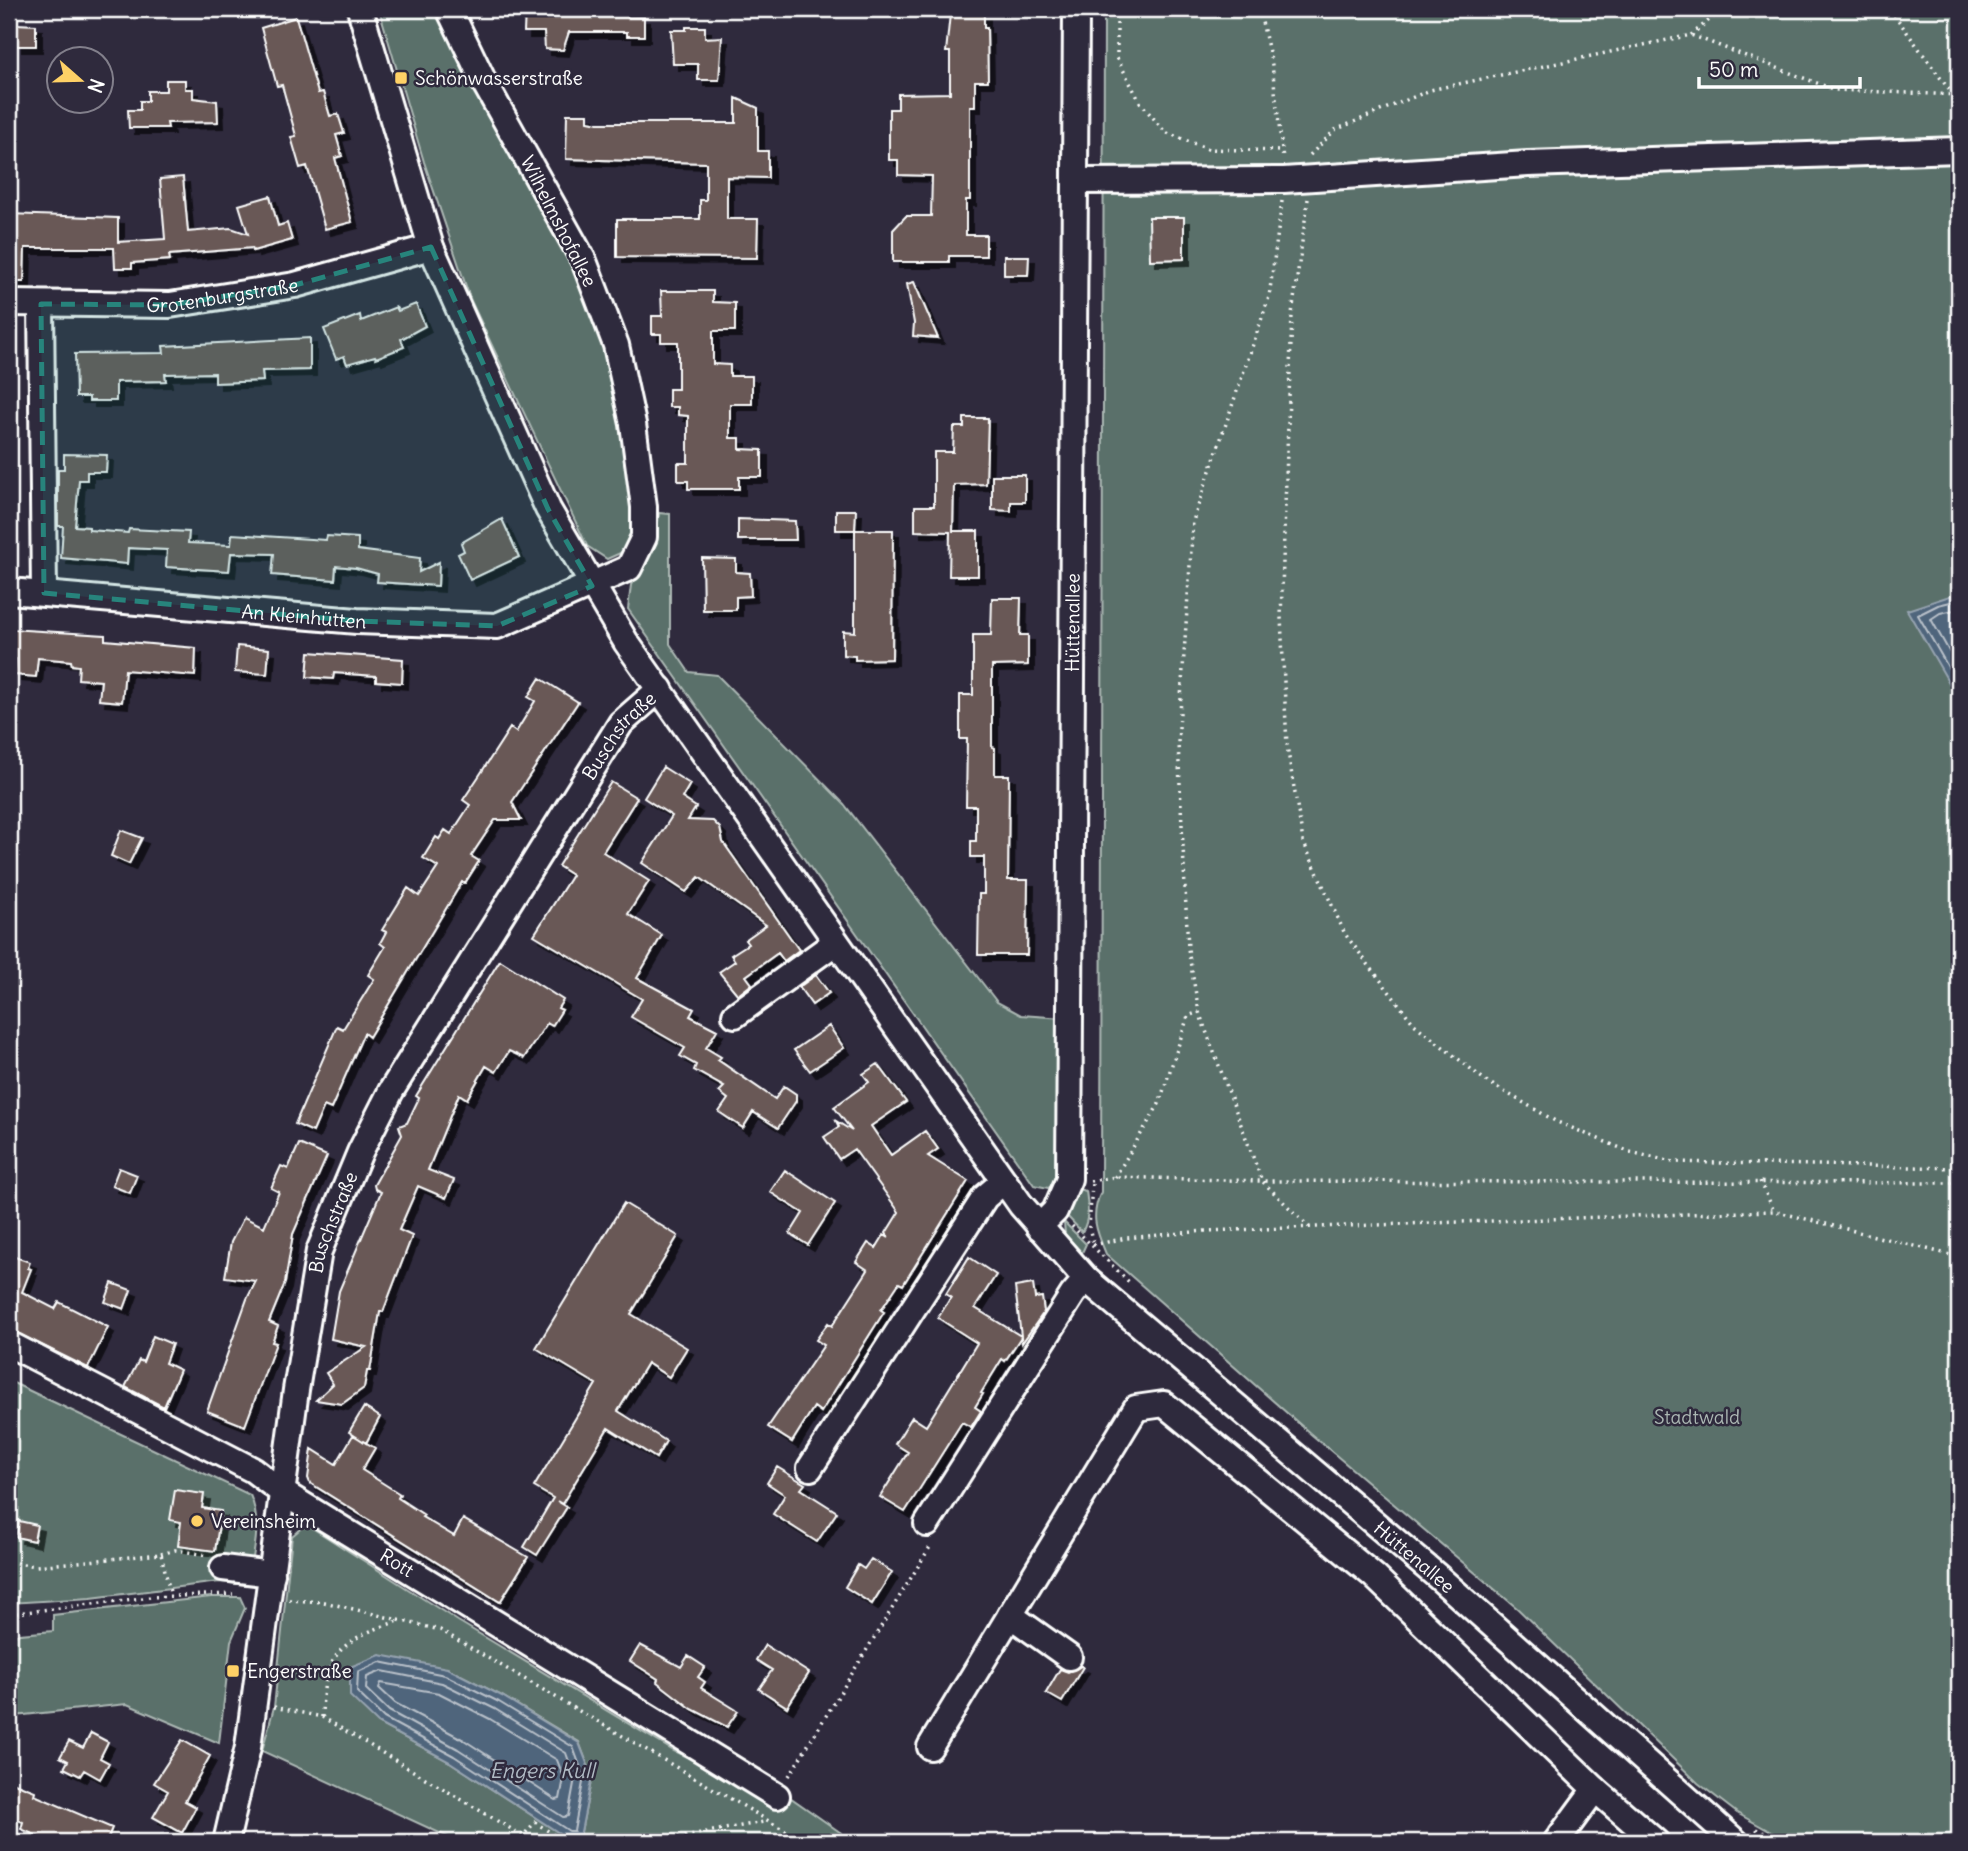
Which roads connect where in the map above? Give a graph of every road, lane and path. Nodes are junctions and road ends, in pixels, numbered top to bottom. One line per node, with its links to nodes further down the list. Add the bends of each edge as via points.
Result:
1 (360, 9): 16 (street)
2 (449, 9): 19 (street, Wilhelmshofallee, via 484,82 584,261 616,345 633,424 644,537 629,568)
3 (1076, 9): 15 (street, Hüttenallee)
4 (1117, 9): 12 (path, via 1117,58 1139,102 1165,132 1208,149)
5 (1259, 9): 12 (path, via 1272,65)
6 (1723, 9): 8 (path)
7 (1890, 9): 9 (path)
8 (1691, 35): 9 (path, via 1835,90); 14 (path, via 1430,90 1335,130)
9 (1953, 95): 10 (path)
10 (1959, 95)
11 (1959, 150): 13 (street, via 1528,164)
12 (1282, 151): 14 (path)
13 (1310, 177): 14 (street); 26 (path, via 1292,314 1280,617 1287,746 1303,841 1345,934 1414,1024 1486,1081 1555,1121 1630,1152 1672,1162)
14 (1284, 180): 15 (street); 24 (path, via 1269,297 1193,521 1178,743 1188,949)
15 (1075, 181): 33 (street, Hüttenallee, via 1069,1179 1055,1211)
16 (431, 247): 18 (street, Grotenburgstraße, via 295,285 170,305); 19 (street, via 548,509)
17 (9, 303): 18 (street, Grotenburgstraße)
18 (41, 304): 21 (street)
19 (592, 586): 21 (street, An Kleinhütten, via 497,626 357,621); 22 (street)
20 (9, 592): 21 (street, An Kleinhütten)
21 (44, 593)
22 (660, 689): 23 (street, Hüttenallee); 39 (street, Buschstraße, via 621,723 391,1091 360,1152 319,1251)
23 (836, 942): 25 (street); 27 (street, Hüttenallee)
24 (1199, 1012): 29 (path); 29 (path, via 1188,1016 1159,1104 1115,1177)
25 (735, 1015)
26 (1959, 1168)
27 (1004, 1181): 33 (street, Hüttenallee); 38 (street, via 985,1197)
28 (1092, 1181): 34 (path, via 1093,1244 1205,1231)
29 (1262, 1181): 30 (path); 34 (path)
30 (1759, 1181): 31 (path); 32 (path)
31 (1959, 1183)
32 (1774, 1211): 34 (path); 35 (path)
33 (1039, 1227): 36 (street, Hüttenallee)
34 (1309, 1227)
35 (1959, 1256)
36 (1086, 1279): 40 (street); 64 (street, Hüttenallee, via 1437,1576)
37 (9, 1344): 39 (street, Rott, via 253,1471)
38 (810, 1468)
39 (282, 1492): 44 (street, Buschstraße); 54 (street, Rott)
40 (927, 1524): 54 (path, via 930,1549)
41 (161, 1554): 42 (path, via 36,1566); 43 (path, via 175,1550 215,1556); 45 (path)
42 (9, 1562)
43 (223, 1568): 44 (street)
44 (270, 1585): 45 (path, via 246,1594); 48 (path); 50 (street, Buschstraße)
45 (171, 1596): 46 (path)
46 (9, 1614)
47 (1010, 1615): 49 (street); 52 (street); 53 (street, via 1136,1408 1164,1404 1374,1576)
48 (401, 1620): 51 (path, via 372,1629 332,1658 323,1690); 55 (path, via 440,1630 464,1643)
49 (1069, 1657)
50 (253, 1698): 51 (path); 57 (street, Buschstraße, via 248,1747)
51 (322, 1717): 56 (path)
52 (930, 1747)
53 (1595, 1788): 62 (street); 63 (street)
54 (777, 1796)
55 (766, 1821): 60 (path); 61 (path)
56 (523, 1836): 58 (path); 59 (path, via 535,1822)
57 (226, 1842)
58 (518, 1842)
59 (565, 1842)
60 (650, 1842)
61 (805, 1842)
62 (1556, 1842)
63 (1656, 1842)
64 (1736, 1842)

